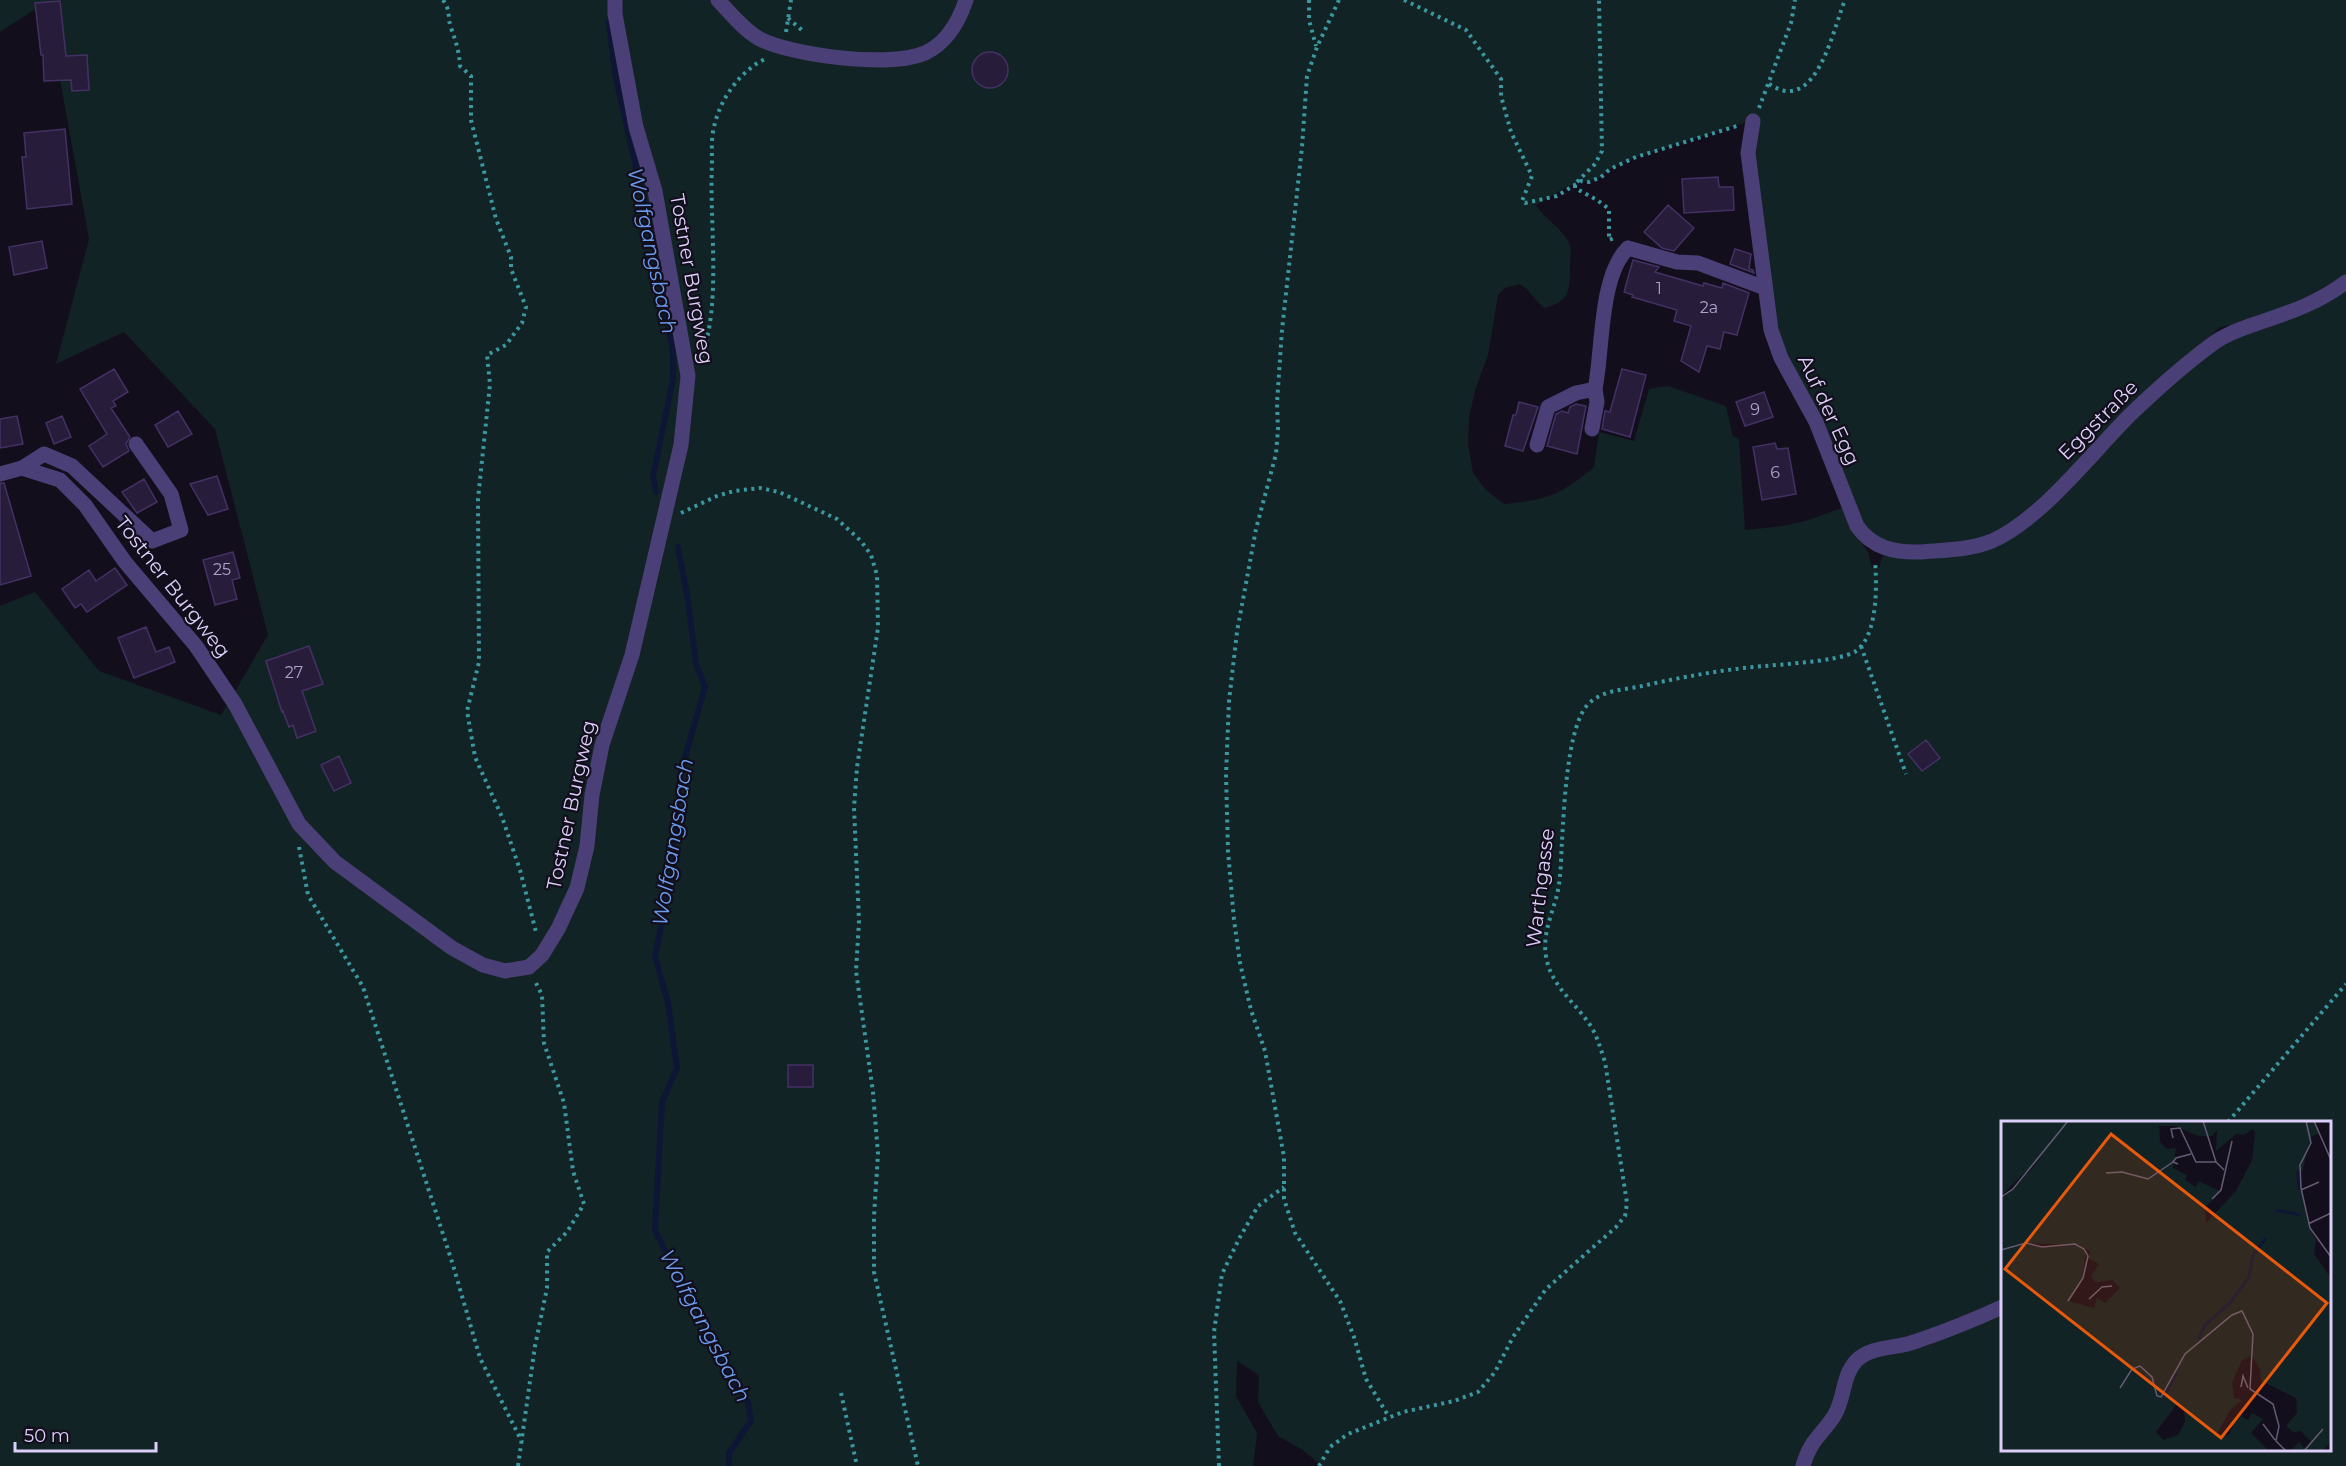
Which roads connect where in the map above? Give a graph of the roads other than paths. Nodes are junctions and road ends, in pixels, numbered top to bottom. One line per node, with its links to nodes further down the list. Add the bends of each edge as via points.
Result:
1 (615, 0): 11 (street, Tostner Burgweg, via 636,128 655,191 688,376 681,445 632,655 602,745 577,888 558,930 529,967 505,971 483,965 452,948 335,862 299,824 235,704 196,646 125,562 85,506 60,480)
2 (718, 0): 3 (street, via 758,38 787,48 866,60 926,53 960,19)
3 (966, 0)
4 (1753, 120): 6 (street, Auf der Egg, via 1748,153)
5 (2346, 282): 13 (street, Eggstraße, via 2318,300 2213,343 2132,413 2041,506 2003,535 1957,550 1898,550)
6 (1765, 288): 7 (street, via 1698,263 1677,262 1626,245 1604,305); 13 (street, Auf der Egg, via 1776,346 1816,422 1857,526)
7 (1595, 389): 8 (street); 10 (street, via 1576,393 1548,407)
8 (1592, 429)
9 (136, 444): 11 (street, via 171,494 181,530 152,540 72,466 44,454)
10 (1537, 445)
11 (22, 468): 12 (street)
12 (0, 474)
13 (1872, 543)
14 (2001, 1307): 15 (street, via 1914,1343 1864,1355 1849,1371 1839,1407 1811,1444)
15 (1803, 1466)

